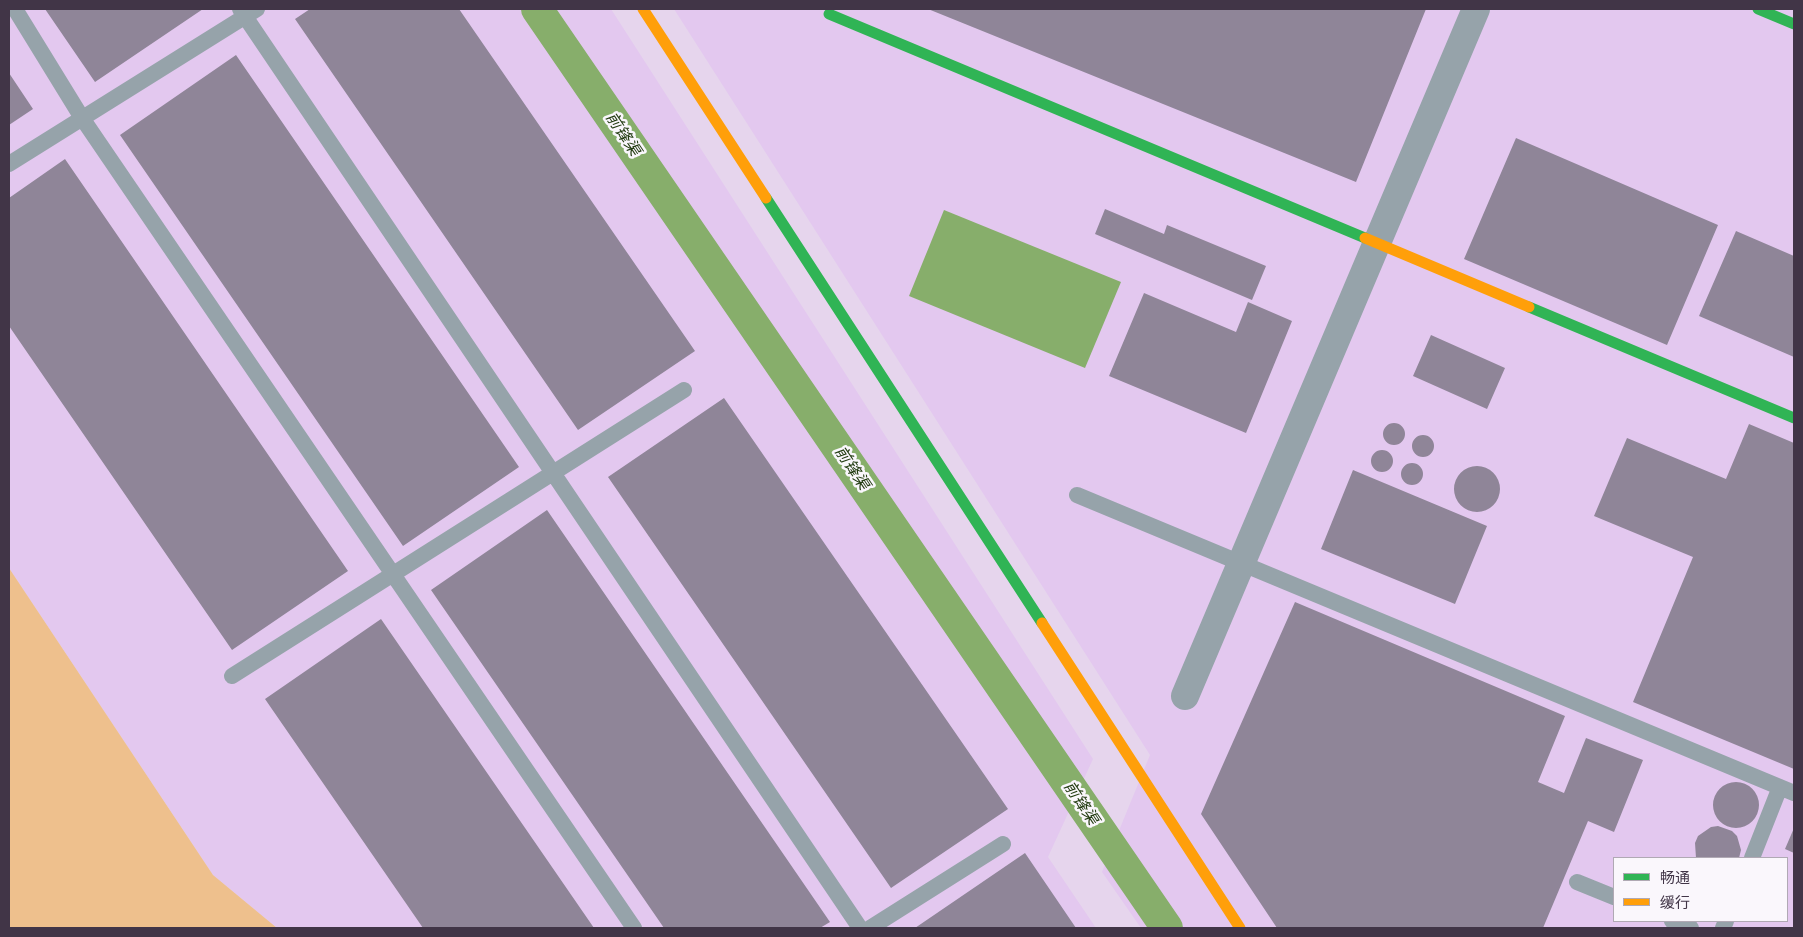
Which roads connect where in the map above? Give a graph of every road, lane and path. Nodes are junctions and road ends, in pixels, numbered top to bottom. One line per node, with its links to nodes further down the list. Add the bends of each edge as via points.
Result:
1 (15, 9): 8 (lane)
2 (643, 9): 28 (street)
3 (1476, 9): 10 (street)
4 (1758, 9): 7 (street)
5 (248, 11): 8 (lane); 13 (lane)
6 (829, 14): 10 (street)
7 (1794, 24)
8 (82, 118): 9 (lane); 16 (lane)
9 (9, 164)
10 (1376, 243): 12 (street); 15 (street)
11 (684, 390): 13 (lane)
12 (1794, 418)
13 (553, 473): 16 (lane); 26 (lane)
14 (1077, 495): 15 (lane)
15 (1240, 563): 18 (street); 19 (lane)
16 (393, 574): 17 (lane); 25 (lane)
17 (232, 676)
18 (1185, 696)
19 (1787, 790): 21 (lane)
20 (1003, 844): 27 (lane)
21 (1753, 857)
22 (1577, 882): 23 (lane)
23 (1613, 897)
24 (1675, 922): 29 (lane)
25 (634, 928)
26 (860, 928)
27 (870, 928)
28 (1240, 928)
29 (1691, 928)

